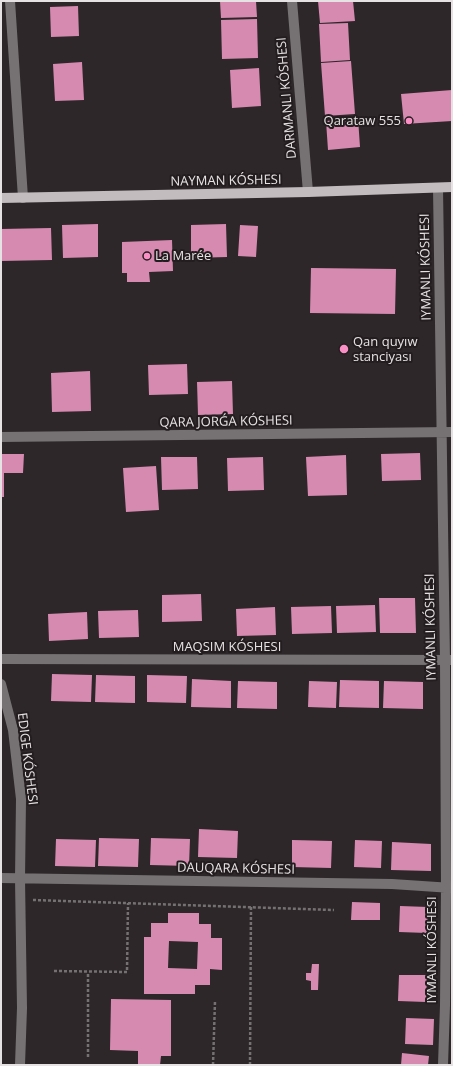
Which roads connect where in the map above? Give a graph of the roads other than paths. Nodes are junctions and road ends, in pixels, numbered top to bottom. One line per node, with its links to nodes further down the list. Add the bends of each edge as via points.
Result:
1 (10, 1): 7 (street)
2 (292, 1): 5 (street)
3 (452, 187): 4 (main road, NAYMAN KÓSHESI)
4 (438, 188): 5 (main road, NAYMAN KÓSHESI); 8 (street)
5 (308, 192): 7 (main road, NAYMAN KÓSHESI)
6 (1, 198): 7 (main road, NAYMAN KÓSHESI)
7 (23, 198)
8 (447, 432): 9 (street, QARA JORǴA KÓSHESI); 11 (street)
9 (1, 438)
10 (1, 659): 11 (street)
11 (448, 660): 15 (street)
12 (2, 689): 14 (street, EDIGE KÓSHESI, via 12,730 21,799)
13 (1, 878): 14 (street)
14 (20, 879): 15 (street, DAUQARA KÓSHESI); 17 (street, EDIGE KÓSHESI)
15 (449, 887): 16 (street)
16 (449, 1005): 18 (street)
17 (20, 1065)
18 (443, 1065)

